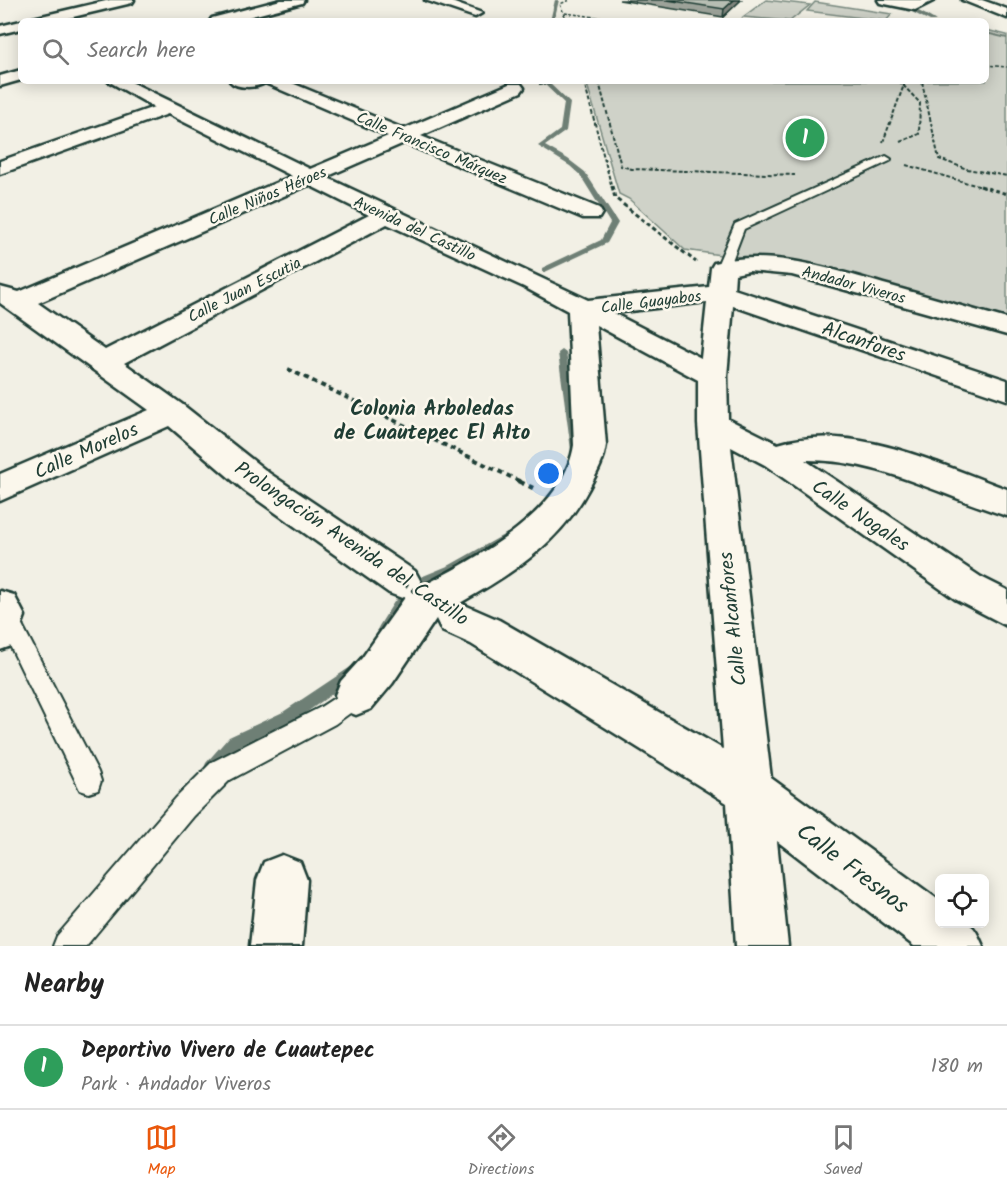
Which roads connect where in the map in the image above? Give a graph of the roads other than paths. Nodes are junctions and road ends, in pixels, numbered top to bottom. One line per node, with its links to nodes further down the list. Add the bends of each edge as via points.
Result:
1 (127, 0): 9 (street)
2 (297, 0): 10 (street)
3 (432, 0): 11 (street, via 475,13)
4 (885, 0): 5 (street, via 915,6)
5 (928, 0)
6 (969, 0): 8 (street)
7 (0, 14): 12 (street)
8 (1007, 14)
9 (51, 18)
10 (228, 18)
11 (462, 18)
12 (12, 30)
13 (18, 76): 14 (street)
14 (0, 81)
15 (122, 84): 18 (street, Avenida del Castillo)
16 (279, 84): 19 (street, Calle Francisco Márquez)
17 (523, 87): 19 (street, Calle Niños Héroes)
18 (170, 107): 21 (street); 22 (street, Avenida del Castillo)
19 (405, 136): 22 (street, Calle Niños Héroes); 23 (street, Calle Francisco Márquez)
20 (886, 159): 25 (lane, via 739,227)
21 (0, 168)
22 (308, 177): 24 (street, Avenida del Castillo); 26 (street, Calle Niños Héroes)
23 (591, 213)
24 (386, 215): 27 (street, Avenida del Castillo, via 533,282); 29 (street, Calle Juan Escutia)
25 (722, 281): 27 (street, Calle Guayabos); 28 (street, Andador Viveros, via 749,264 792,268); 30 (street, Calle Alcanfores); 31 (street, Alcanfores)
26 (10, 297): 29 (street, Prolongación Avenida del Castillo)
27 (581, 309): 30 (street, Avenida del Castillo); 41 (street, via 590,445 588,459 564,503 535,535 479,574 421,606)
28 (1007, 327)
29 (102, 363): 32 (street, Prolongación Avenida del Castillo)
30 (713, 376): 33 (street, Calle Alcanfores)
31 (1007, 390)
32 (172, 412): 35 (street, Calle Morelos); 37 (street, Prolongación Avenida del Castillo, via 257,483)
33 (713, 424): 34 (street, Calle Nogales); 43 (street, Calle Alcanfores)
34 (776, 457): 36 (street, via 801,449 835,448 871,456); 38 (street, Calle Nogales, via 968,588)
35 (0, 488)
36 (1007, 502)
37 (402, 582)
38 (1007, 609)
39 (2, 619): 42 (lane)
40 (456, 619): 43 (street, Prolongación Avenida del Castillo, via 485,632)
41 (356, 695): 45 (lane, via 327,716 221,771 185,807)
42 (89, 781)
43 (749, 790): 47 (street, Calle Alcanfores); 48 (street, Calle Fresnos)
44 (282, 880): 46 (street)
45 (67, 946)
46 (276, 946)
47 (762, 946)
48 (957, 946)

